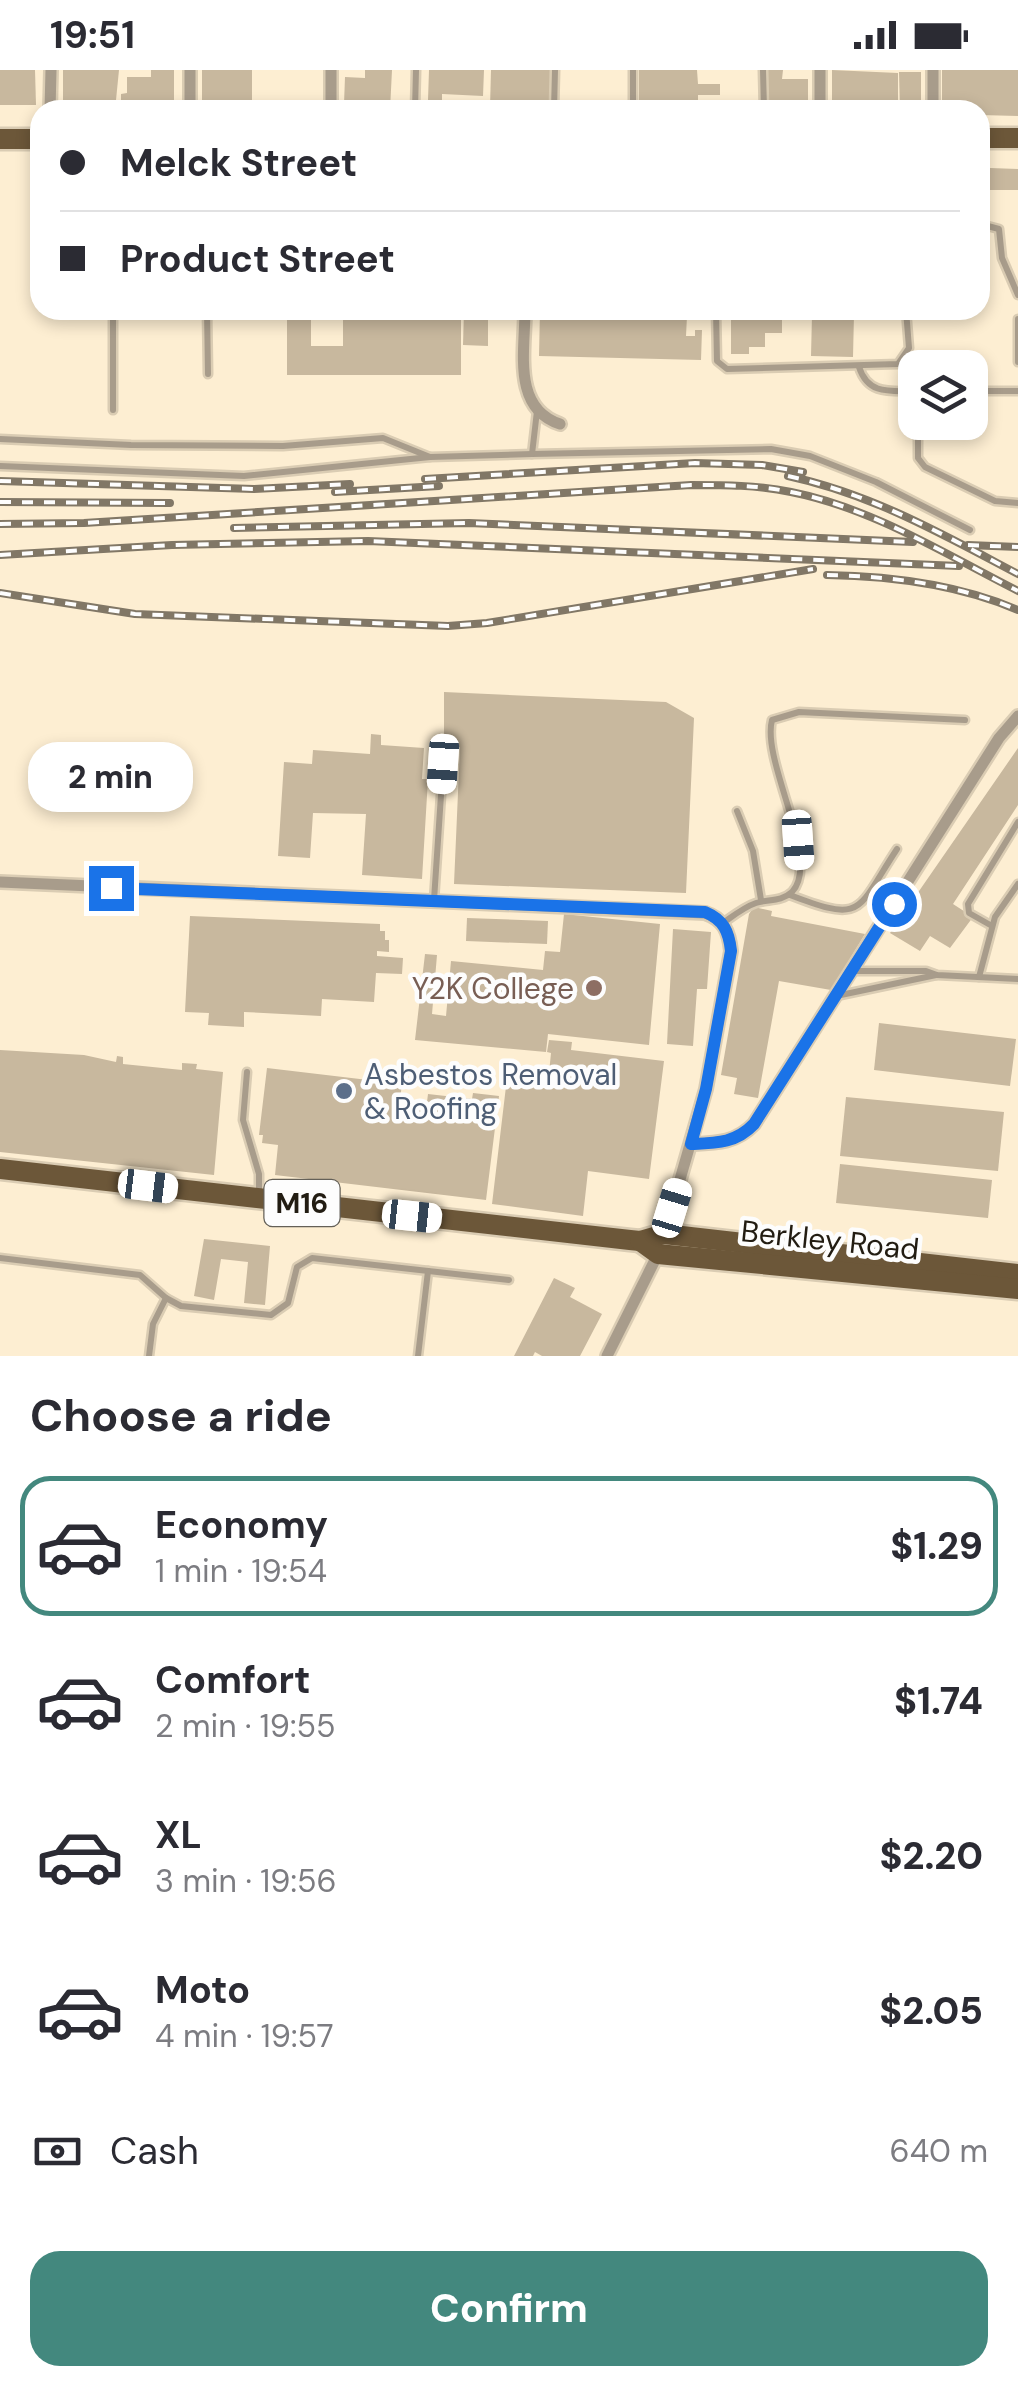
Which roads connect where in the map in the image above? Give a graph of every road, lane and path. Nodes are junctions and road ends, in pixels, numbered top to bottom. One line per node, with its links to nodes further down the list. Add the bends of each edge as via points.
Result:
1 (51, 70): 10 (street)
2 (190, 70): 11 (street)
3 (331, 70): 12 (street)
4 (416, 70): 13 (lane)
5 (555, 70): 14 (lane)
6 (633, 70): 15 (lane)
7 (763, 70): 16 (lane)
8 (820, 70): 17 (street)
9 (932, 70): 18 (street)
10 (50, 100)
11 (190, 100)
12 (331, 100)
13 (415, 100)
14 (554, 100)
15 (632, 100)
16 (764, 100)
17 (820, 100)
18 (933, 100)
19 (990, 138): 20 (main road)
20 (1018, 138)
21 (0, 139): 22 (main road)
22 (30, 139)
23 (990, 227): 24 (lane, via 999,229 1002,258)
24 (1018, 295)
25 (1018, 319): 31 (lane)
26 (113, 320): 37 (lane)
27 (207, 320): 33 (lane)
28 (525, 320): 38 (street, via 525,379)
29 (716, 320): 32 (lane, via 717,361 727,370)
30 (907, 320): 32 (lane, via 909,348 898,364)
31 (1018, 362)
32 (859, 367): 34 (lane, via 872,388)
33 (208, 374)
34 (898, 390)
35 (988, 391): 36 (lane)
36 (1018, 391)
37 (113, 410)
38 (537, 411): 39 (street); 42 (lane)
39 (560, 424)
40 (0, 438): 43 (lane, via 282,446 383,438)
41 (918, 440): 45 (lane, via 925,467 995,502)
42 (532, 454): 43 (lane); 46 (lane, via 771,449 810,456 876,482)
43 (430, 457): 44 (lane, via 244,476)
44 (0, 466)
45 (1018, 503)
46 (970, 530)
47 (1018, 716): 60 (street)
48 (965, 720): 55 (lane, via 799,712 772,720 770,742 798,840 800,872)
49 (443, 764): 56 (lane)
50 (736, 811): 57 (lane, via 754,851)
51 (1018, 822): 59 (lane, via 968,904 969,912)
52 (897, 849): 55 (lane, via 860,905 847,912)
53 (0, 882): 56 (street)
54 (1018, 884): 59 (lane)
55 (790, 895): 57 (lane)
56 (434, 901): 58 (street, via 705,912)
57 (761, 901): 58 (lane)
58 (723, 923): 66 (street, via 731,951)
59 (992, 926): 62 (lane)
60 (852, 971): 61 (lane); 64 (street)
61 (937, 975): 62 (lane); 64 (lane)
62 (980, 977): 63 (lane)
63 (1018, 979)
64 (836, 996): 66 (street, via 743,1136)
65 (247, 1072): 68 (lane, via 243,1120 260,1174)
66 (691, 1144): 69 (street)
67 (0, 1169): 68 (main road, Berkley Road / M16)
68 (258, 1198): 69 (main road, Berkley Road / M16)
69 (661, 1244): 71 (main road, Berkley Road / M16); 79 (street)
70 (0, 1258): 76 (lane, via 140,1274)
71 (818, 1260): 73 (main road, Berkley Road / M16); 75 (main road, Berkley Road / M16)
72 (428, 1271): 74 (lane); 76 (lane, via 312,1258 298,1267 288,1303 272,1315 181,1306); 78 (lane)
73 (1018, 1274)
74 (508, 1280)
75 (1018, 1289)
76 (166, 1298): 77 (lane, via 153,1324)
77 (149, 1356)
78 (418, 1356)
79 (607, 1356)

